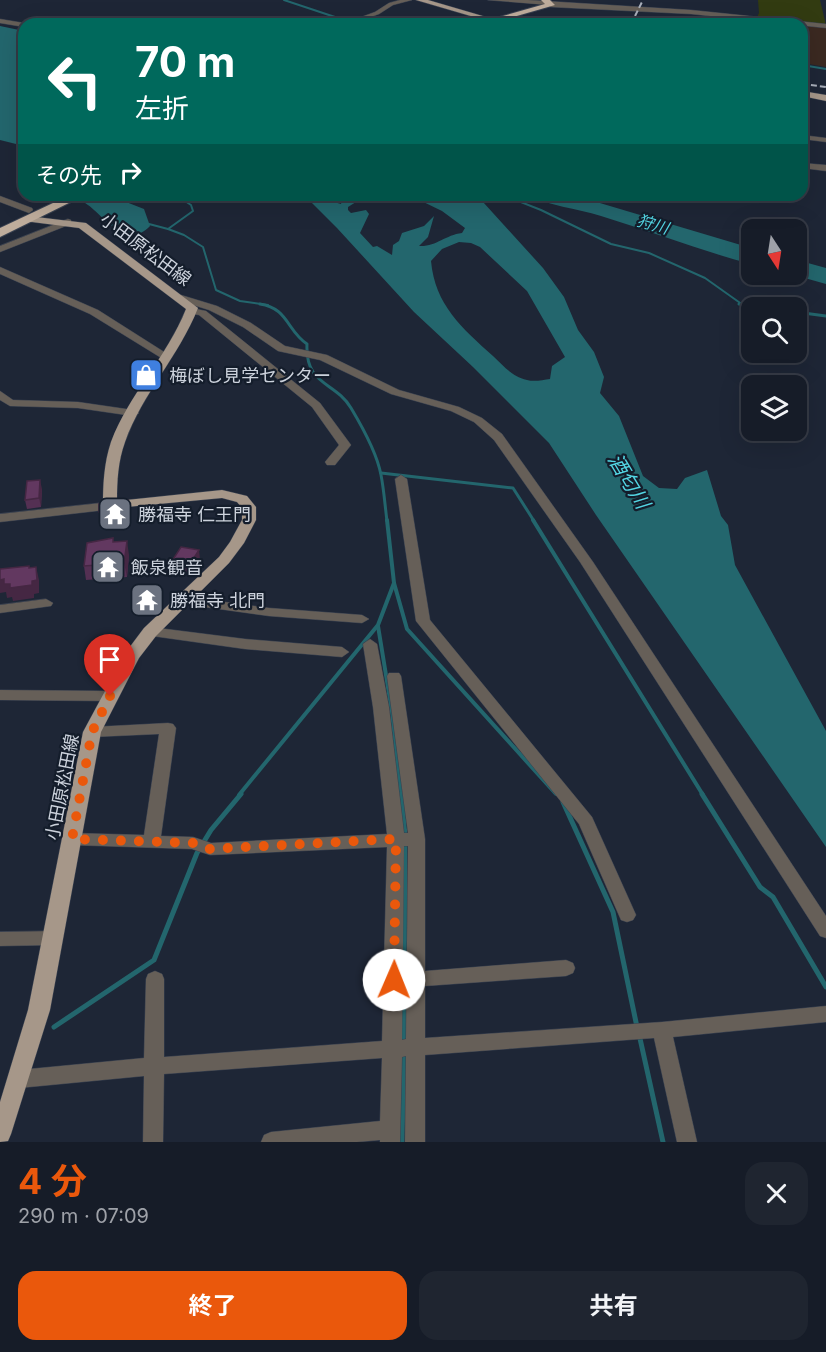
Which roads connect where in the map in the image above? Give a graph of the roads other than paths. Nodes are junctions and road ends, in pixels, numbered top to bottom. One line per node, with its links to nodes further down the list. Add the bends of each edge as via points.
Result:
1 (409, 0): 7 (street)
2 (437, 0): 4 (street)
3 (491, 0): 5 (street)
4 (423, 1): 8 (main road)
5 (549, 3): 6 (street); 9 (highway)
6 (594, 3): 10 (street)
7 (362, 18)
8 (487, 18)
9 (501, 18)
10 (759, 18)
11 (0, 21): 12 (street)
12 (18, 24)
13 (808, 25): 14 (street)
14 (826, 26)
15 (808, 94): 16 (main road)
16 (826, 98)
17 (808, 138): 18 (street)
18 (826, 140)
19 (808, 166): 20 (street)
20 (826, 168)
21 (0, 199): 23 (street)
22 (63, 201): 23 (highway)
23 (28, 214): 24 (main road, 小田原松田線); 25 (highway)
24 (68, 222): 26 (street); 28 (main road, 小田原松田線, via 82,225)
25 (0, 233)
26 (0, 249)
27 (0, 270): 30 (street, via 94,312)
28 (181, 298): 29 (main road, 小田原松田線, via 192,308); 55 (street, via 247,325 282,349 308,354 395,392 455,409 478,420 498,437 586,562)
29 (191, 312): 30 (main road, 小田原松田線); 33 (street, via 202,313 316,405 345,445)
30 (167, 357): 32 (main road, 小田原松田線)
31 (0, 394): 32 (street, via 10,403 78,405)
32 (133, 413): 35 (main road, 小田原松田線, via 112,463)
33 (331, 462)
34 (401, 479): 54 (street, via 423,621 586,821)
35 (110, 506): 36 (street); 37 (main road, 小田原松田線, via 222,494 242,499 249,507 249,520 237,543 218,567)
36 (0, 518)
37 (181, 600): 40 (street); 41 (main road, 小田原松田線)
38 (46, 603): 39 (street)
39 (0, 609)
40 (362, 619)
41 (150, 632): 43 (street); 46 (main road, 小田原松田線)
42 (370, 644): 48 (street)
43 (342, 652)
44 (394, 676): 47 (street)
45 (0, 695): 46 (street)
46 (110, 696): 49 (main road, 小田原松田線)
47 (400, 705): 48 (street); 52 (street)
48 (381, 707): 51 (street)
49 (92, 732): 50 (main road, 小田原松田線); 53 (street, via 168,728)
50 (72, 839): 53 (street); 56 (main road, 小田原松田線)
51 (396, 839): 52 (street); 53 (street, via 210,849 193,843); 64 (street)
52 (417, 839): 60 (street)
53 (152, 841)
54 (627, 915)
55 (826, 931)
56 (53, 938): 57 (street); 66 (main road, 小田原松田線, via 39,1010)
57 (0, 939)
58 (566, 968): 60 (street)
59 (155, 979): 65 (street)
60 (416, 979): 63 (street)
61 (826, 1014): 62 (street)
62 (658, 1030): 63 (street); 72 (street)
63 (417, 1048): 64 (street); 71 (street)
64 (393, 1050): 65 (street); 68 (street)
65 (153, 1066): 66 (street); 69 (street)
66 (19, 1079): 67 (main road, 小田原松田線)
67 (0, 1134)
68 (390, 1136): 70 (street)
69 (153, 1142)
70 (271, 1142)
71 (415, 1142)
72 (687, 1142)

